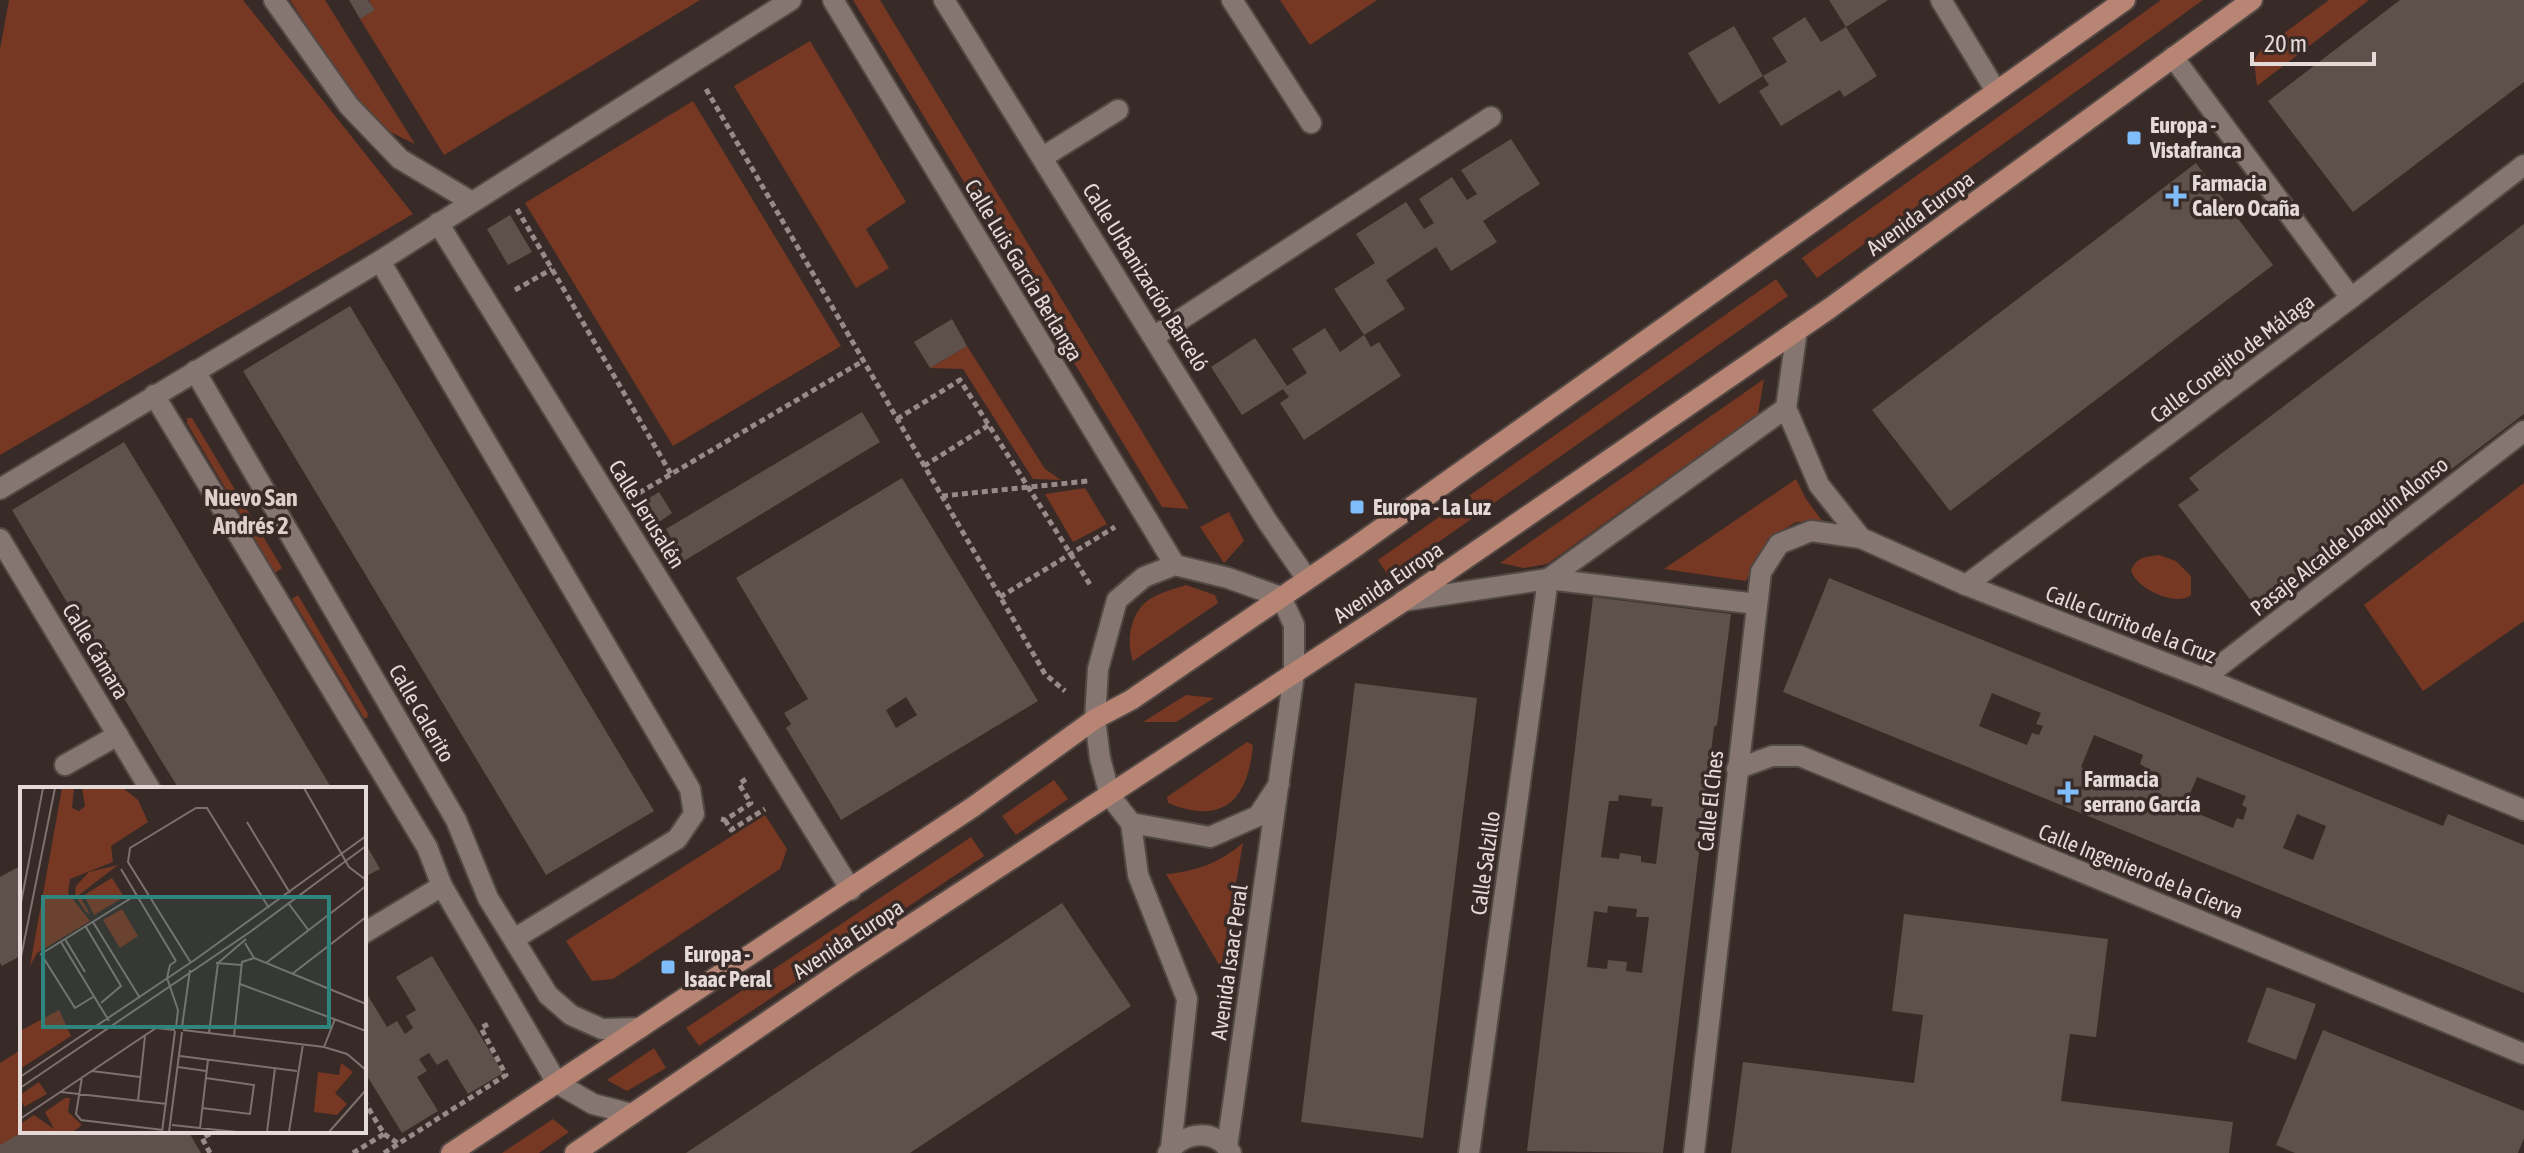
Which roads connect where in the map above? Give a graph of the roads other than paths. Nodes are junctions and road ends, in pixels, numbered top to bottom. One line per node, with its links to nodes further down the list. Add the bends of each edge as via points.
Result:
1 (274, 0): 16 (street, via 349,106 400,159)
2 (791, 0): 16 (street)
3 (833, 0): 29 (street, Calle Luis García Berlanga)
4 (944, 0): 14 (street, Calle Urbanización Barceló)
5 (1232, 0): 13 (street)
6 (1941, 0): 10 (street)
7 (2125, 0): 10 (main road, Avenida Europa)
8 (2252, 0): 9 (main road, Avenida Europa)
9 (2173, 57): 19 (street); 20 (main road, Avenida Europa)
10 (1996, 91): 30 (main road, Avenida Europa)
11 (1118, 110): 14 (street)
12 (1491, 117): 21 (street)
13 (1311, 123)
14 (1043, 157): 21 (street, Calle Urbanización Barceló)
15 (2524, 165): 19 (street, Calle Conejito de Málaga)
16 (472, 202): 17 (street)
17 (438, 223): 18 (street); 48 (street, Calle Jerusalén)
18 (380, 261): 22 (street); 50 (street, via 690,789 694,814 677,839)
19 (2351, 298): 32 (street, Calle Conejito de Málaga)
20 (1797, 330): 24 (street); 34 (main road, Avenida Europa)
21 (1155, 336): 30 (street, Calle Urbanización Barceló)
22 (195, 371): 23 (street); 50 (street, Calle Calerito, via 456,820 488,898)
23 (154, 395): 26 (street); 47 (street, via 427,847)
24 (1786, 408): 27 (street, Calle Currito de la Cruz, via 1819,485); 31 (street)
25 (2524, 431): 37 (street, Pasaje Alcalde Joaquín Alonso)
26 (0, 489)
27 (1861, 538): 32 (street, Calle Currito de la Cruz); 35 (street, Calle El Ches, via 1811,531 1779,544 1761,572)
28 (0, 539): 39 (street, Calle Cámara)
29 (1175, 565): 33 (street); 38 (street, via 1144,577 1117,600 1098,669)
30 (1307, 579): 33 (main road, Avenida Europa)
31 (1548, 579): 34 (street); 35 (street); 59 (street, Calle Salzillo)
32 (1966, 585): 37 (street, Calle Currito de la Cruz)
33 (1281, 597): 36 (street, Avenida Isaac Peral, via 1294,625); 38 (main road, Avenida Europa)
34 (1403, 601): 36 (main road, Avenida Europa)
35 (1757, 604): 41 (street, Calle El Ches)
36 (1294, 674): 42 (street, Avenida Isaac Peral); 44 (main road, Avenida Europa)
37 (2204, 678): 45 (street, Calle Currito de la Cruz)
38 (1095, 719): 44 (street); 48 (main road, Avenida Europa)
39 (118, 735): 40 (street); 43 (street, Calle Cámara)
40 (65, 765)
41 (1737, 769): 52 (street, Calle Ingeniero de la Cierva, via 1772,756 1800,756); 60 (street, Calle El Ches)
42 (1279, 784): 46 (street, via 1258,816 1210,837); 56 (street, Avenida Isaac Peral)
43 (149, 787)
44 (1110, 796): 46 (street); 54 (main road, Avenida Europa)
45 (2524, 810)
46 (1131, 823): 55 (street, Avenida Isaac Peral, via 1138,875 1187,999)
47 (442, 886): 49 (street); 53 (street)
48 (851, 890): 51 (main road, Avenida Europa)
49 (366, 932)
50 (514, 939): 51 (street, Calle Calerito, via 548,995 571,1015 602,1029)
51 (640, 1028): 53 (main road, Avenida Europa)
52 (2524, 1054)
53 (557, 1083): 54 (street, via 593,1104); 57 (main road, Avenida Europa)
54 (632, 1114): 58 (main road, Avenida Europa)
55 (1170, 1150): 56 (street, via 1199,1134 1214,1137)
56 (1229, 1150)
57 (451, 1153)
58 (575, 1153)
59 (1469, 1153)
60 (1694, 1153)

